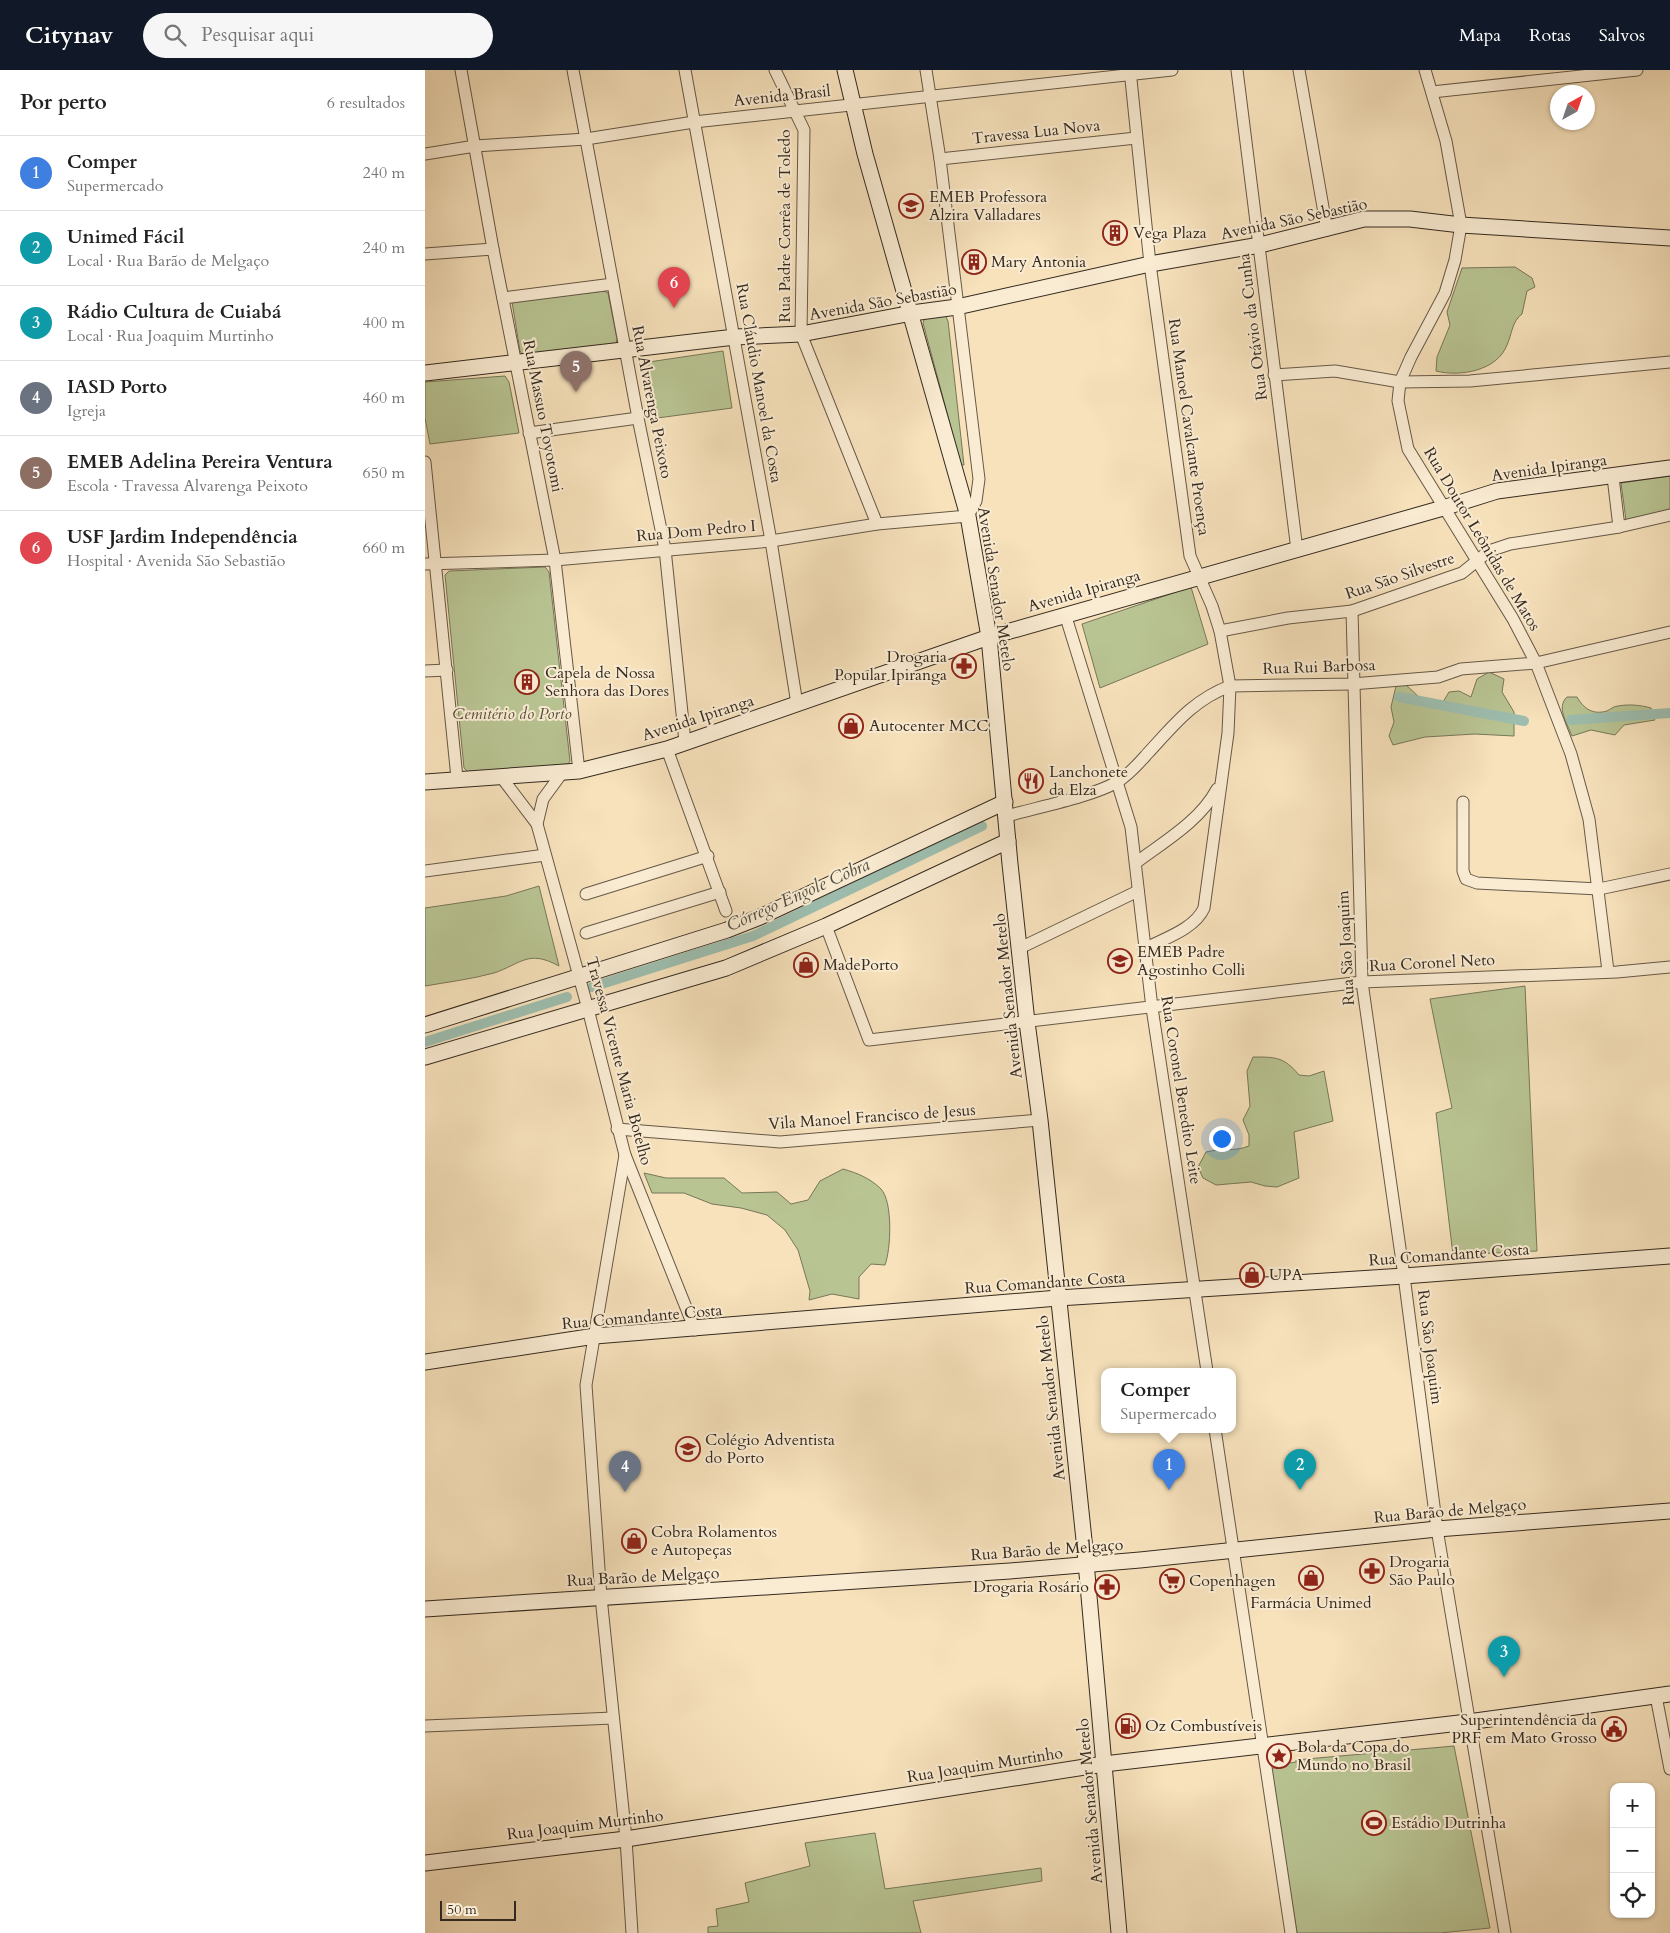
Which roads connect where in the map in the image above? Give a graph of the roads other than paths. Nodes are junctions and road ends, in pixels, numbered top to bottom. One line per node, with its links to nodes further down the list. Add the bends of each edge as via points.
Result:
1 (461, 70): 20 (street, Rua Massuo Toyotomi)
2 (573, 70): 18 (street, Rua Alvarenga Peixoto)
3 (685, 70): 17 (street, Rua Cláudio Manoel da Costa)
4 (775, 70): 16 (street, Rua Padre Corrêa de Toledo)
5 (845, 70): 15 (street, Avenida Senador Metelo)
6 (926, 70): 14 (street)
7 (1172, 70): 12 (street, Avenida Brasil)
8 (1237, 70): 26 (street, Rua Otávio da Cunha)
9 (1299, 70): 24 (street)
10 (1425, 70): 13 (street, Rua Doutor Leônidas de Matos)
11 (1637, 70): 13 (street)
12 (1131, 72): 14 (street, Avenida Brasil); 19 (street, Rua Manoel Cavalcante Proença)
13 (1432, 92): 23 (street, Rua Doutor Leônidas de Matos, via 1446,141)
14 (929, 95): 15 (street, Avenida Brasil); 22 (street)
15 (853, 105): 16 (street, Avenida Brasil); 33 (street, Avenida Senador Metelo)
16 (797, 112): 17 (street, Avenida Brasil); 34 (street, Rua Padre Corrêa de Toledo, via 804,130)
17 (695, 122): 18 (street, Avenida Brasil); 35 (street, Rua Cláudio Manoel da Costa)
18 (586, 138): 20 (street, Avenida Brasil); 30 (street, Rua Alvarenga Peixoto)
19 (1136, 138): 22 (street, Travessa Lua Nova); 29 (street, Rua Manoel Cavalcante Proença)
20 (475, 146): 21 (street, Avenida Brasil); 27 (street, Rua Massuo Toyotomi)
21 (425, 154)
22 (940, 159): 32 (street)
23 (1461, 225): 24 (street, Avenida São Sebastião, via 1410,219 1364,219); 25 (street, Avenida São Sebastião); 41 (street, Rua Doutor Leônidas de Matos, via 1445,293)
24 (1327, 230): 26 (street, Avenida São Sebastião)
25 (1670, 238)
26 (1260, 245): 29 (street, Avenida São Sebastião); 40 (street, Rua Otávio da Cunha)
27 (493, 249): 28 (street); 31 (street, Rua Massuo Toyotomi)
28 (425, 254)
29 (1150, 264): 32 (street, Avenida São Sebastião); 58 (street, Rua Manoel Cavalcante Proença, via 1190,556)
30 (613, 284): 31 (street); 36 (street, Rua Alvarenga Peixoto)
31 (503, 298): 38 (street, Rua Massuo Toyotomi)
32 (957, 307): 33 (street, Avenida São Sebastião); 49 (street, via 979,479 976,501)
33 (912, 313): 34 (street, Avenida São Sebastião); 49 (street, Avenida Senador Metelo)
34 (801, 334): 35 (street, Avenida São Sebastião); 50 (street, Rua Padre Corrêa de Toledo)
35 (735, 338): 36 (street, Avenida São Sebastião); 52 (street, Rua Cláudio Manoel da Costa)
36 (625, 350): 38 (street, Avenida São Sebastião); 42 (street, Rua Alvarenga Peixoto)
37 (1670, 362): 41 (street, via 1470,381)
38 (515, 364): 39 (street, Avenida São Sebastião); 43 (street, Rua Massuo Toyotomi)
39 (425, 373)
40 (1274, 374): 41 (street, via 1335,371); 54 (street, Rua Otávio da Cunha)
41 (1400, 382): 47 (street, Rua Doutor Leônidas de Matos, via 1398,401 1408,449)
42 (638, 418): 43 (street); 53 (street, Rua Alvarenga Peixoto)
43 (529, 433): 55 (street, Rua Massuo Toyotomi)
44 (425, 462): 57 (street)
45 (1670, 468): 46 (street, Avenida Ipiranga)
46 (1613, 477): 47 (street, Avenida Ipiranga, via 1497,491); 51 (street)
47 (1443, 508): 54 (street, Avenida Ipiranga); 56 (street, Rua Doutor Leônidas de Matos)
48 (1670, 515): 51 (street, Rua São Silvestre)
49 (968, 516): 50 (street, Rua Dom Pedro I); 63 (street, Avenida Senador Metelo)
50 (877, 524): 52 (street, Rua Dom Pedro I)
51 (1619, 527): 56 (street, Rua São Silvestre, via 1510,544 1489,551)
52 (771, 541): 53 (street, Rua Dom Pedro I); 69 (street, Rua Cláudio Manoel da Costa)
53 (665, 550): 55 (street, Rua Dom Pedro I); 70 (street, Rua Alvarenga Peixoto)
54 (1297, 550): 58 (street, Avenida Ipiranga)
55 (555, 560): 57 (street, Rua Dom Pedro I); 72 (street, Rua Massuo Toyotomi)
56 (1476, 562): 59 (street, Rua São Silvestre, via 1462,573); 64 (street, Rua Doutor Leônidas de Matos)
57 (431, 564): 65 (street)
58 (1199, 578): 60 (street, Avenida Ipiranga); 61 (street, Rua Manoel Cavalcante Proença)
59 (1352, 611): 61 (street, Rua São Silvestre, via 1288,618); 67 (street, Rua São Joaquim)
60 (1065, 614): 63 (street, Avenida Ipiranga); 77 (street, Rua Coronel Benedito Leite)
61 (1220, 632): 68 (street, Rua Manoel Cavalcante Proença)
62 (1670, 632): 64 (street, Rua Rui Barbosa)
63 (989, 637): 69 (street, Avenida Ipiranga); 80 (street, Avenida Senador Metelo)
64 (1537, 662): 67 (street, Rua Rui Barbosa, via 1461,669 1438,677); 88 (street, Rua Doutor Leônidas de Matos, via 1589,819)
65 (447, 670): 66 (street); 74 (street)
66 (425, 671)
67 (1352, 684): 68 (street, Rua Rui Barbosa); 100 (street, Rua São Joaquim)
68 (1230, 686): 77 (street, Rua Rui Barbosa, via 1195,704); 78 (street, Rua Manoel Cavalcante Proença, via 1228,733)
69 (797, 704): 70 (street, Avenida Ipiranga)
70 (685, 742): 71 (street, Avenida Ipiranga)
71 (667, 749): 72 (street, Avenida Ipiranga); 84 (street)
72 (579, 771): 73 (street, Avenida Ipiranga)
73 (563, 773): 75 (street, Avenida Ipiranga); 81 (street, Travessa Vicente Maria Botelho, via 543,799)
74 (457, 778): 75 (street, Avenida Ipiranga); 76 (street, Avenida Ipiranga)
75 (502, 778): 81 (street, Travessa Vicente Maria Botelho)
76 (425, 782)
77 (1117, 782): 80 (street, Rua Rui Barbosa, via 1082,795); 85 (street, Rua Coronel Benedito Leite, via 1131,827)
78 (1220, 783): 85 (street, Rua Manoel Cavalcante Proença, via 1211,801 1193,820); 96 (street, Rua Manoel Cavalcante Proença, via 1201,914 1190,924)
79 (1463, 802): 88 (street, via 1461,856 1466,879 1515,886)
80 (1006, 809): 82 (street, Avenida Senador Metelo); 99 (street, via 727,930)
81 (537, 824): 83 (street, Travessa Vicente Maria Botelho)
82 (1008, 841): 93 (street); 95 (street, Avenida Senador Metelo)
83 (545, 855): 86 (street); 99 (street, Travessa Vicente Maria Botelho)
84 (707, 856): 89 (street); 91 (street)
85 (1137, 862): 90 (street, Rua Coronel Benedito Leite)
86 (425, 871)
87 (1670, 874): 88 (street)
88 (1599, 889): 98 (street, Rua Doutor Leônidas de Matos)
89 (720, 892): 92 (street); 94 (street)
90 (1139, 892): 95 (street); 96 (street, Rua Coronel Benedito Leite)
91 (586, 894)
92 (726, 911)
93 (826, 926): 102 (street, via 726,968); 103 (street, Rua Coronel Neto, via 869,1040)
94 (586, 933)
95 (1020, 948): 103 (street, Avenida Senador Metelo)
96 (1144, 949): 101 (street, Rua Coronel Benedito Leite)
97 (1670, 967): 98 (street, Rua Coronel Neto)
98 (1608, 971): 100 (street, Rua Coronel Neto)
99 (579, 976): 102 (street, Travessa Vicente Maria Botelho); 104 (street)
100 (1362, 982): 101 (street, Rua Coronel Neto); 110 (street, Rua São Joaquim)
101 (1152, 1008): 103 (street, Rua Coronel Neto); 111 (street, Rua Coronel Benedito Leite)
102 (588, 1009): 105 (street); 107 (street, Travessa Vicente Maria Botelho)
103 (1027, 1022): 106 (street, Avenida Senador Metelo)
104 (425, 1025)
105 (425, 1057)
106 (1040, 1120): 107 (street, Vila Manoel Francisco de Jesus, via 779,1142); 112 (street, Avenida Senador Metelo)
107 (617, 1129): 108 (street, Travessa Vicente Maria Botelho)
108 (625, 1155): 113 (street, Travessa Vicente Maria Botelho); 114 (street)
109 (1670, 1256): 110 (street, Rua Comandante Costa)
110 (1404, 1276): 111 (street, Rua Comandante Costa); 119 (street, Rua São Joaquim)
111 (1196, 1290): 112 (street, Rua Comandante Costa); 116 (street, Rua Coronel Benedito Leite)
112 (1058, 1298): 113 (street, Rua Comandante Costa); 121 (street, Avenida Senador Metelo)
113 (695, 1330): 114 (street, Rua Comandante Costa)
114 (595, 1336): 115 (street, Rua Comandante Costa); 122 (street, via 586,1385)
115 (425, 1362)
116 (1207, 1368)
117 (1216, 1433): 120 (street)
118 (1670, 1511): 119 (street, Rua Barão de Melgaço)
119 (1437, 1529): 120 (street, Rua Barão de Melgaço); 126 (street, Rua São Joaquim)
120 (1232, 1551): 121 (street, Rua Barão de Melgaço); 128 (street)
121 (1086, 1565): 122 (street, Rua Barão de Melgaço); 129 (street, Avenida Senador Metelo)
122 (601, 1597): 123 (street, Rua Barão de Melgaço); 125 (street)
123 (425, 1609)
124 (1663, 1695): 126 (street, Rua Joaquim Murtinho); 130 (street)
125 (613, 1718): 127 (street); 131 (street)
126 (1468, 1722): 128 (street, Rua Joaquim Murtinho); 136 (street, Rua São Joaquim)
127 (425, 1726)
128 (1261, 1745): 129 (street, Rua Joaquim Murtinho); 135 (street)
129 (1104, 1764): 131 (street, Rua Joaquim Murtinho); 134 (street, Avenida Senador Metelo)
130 (1670, 1769)
131 (626, 1839): 132 (street, Rua Joaquim Murtinho); 133 (street)
132 (425, 1863)
133 (632, 1933)
134 (1119, 1933)
135 (1291, 1933)
136 (1505, 1933)

